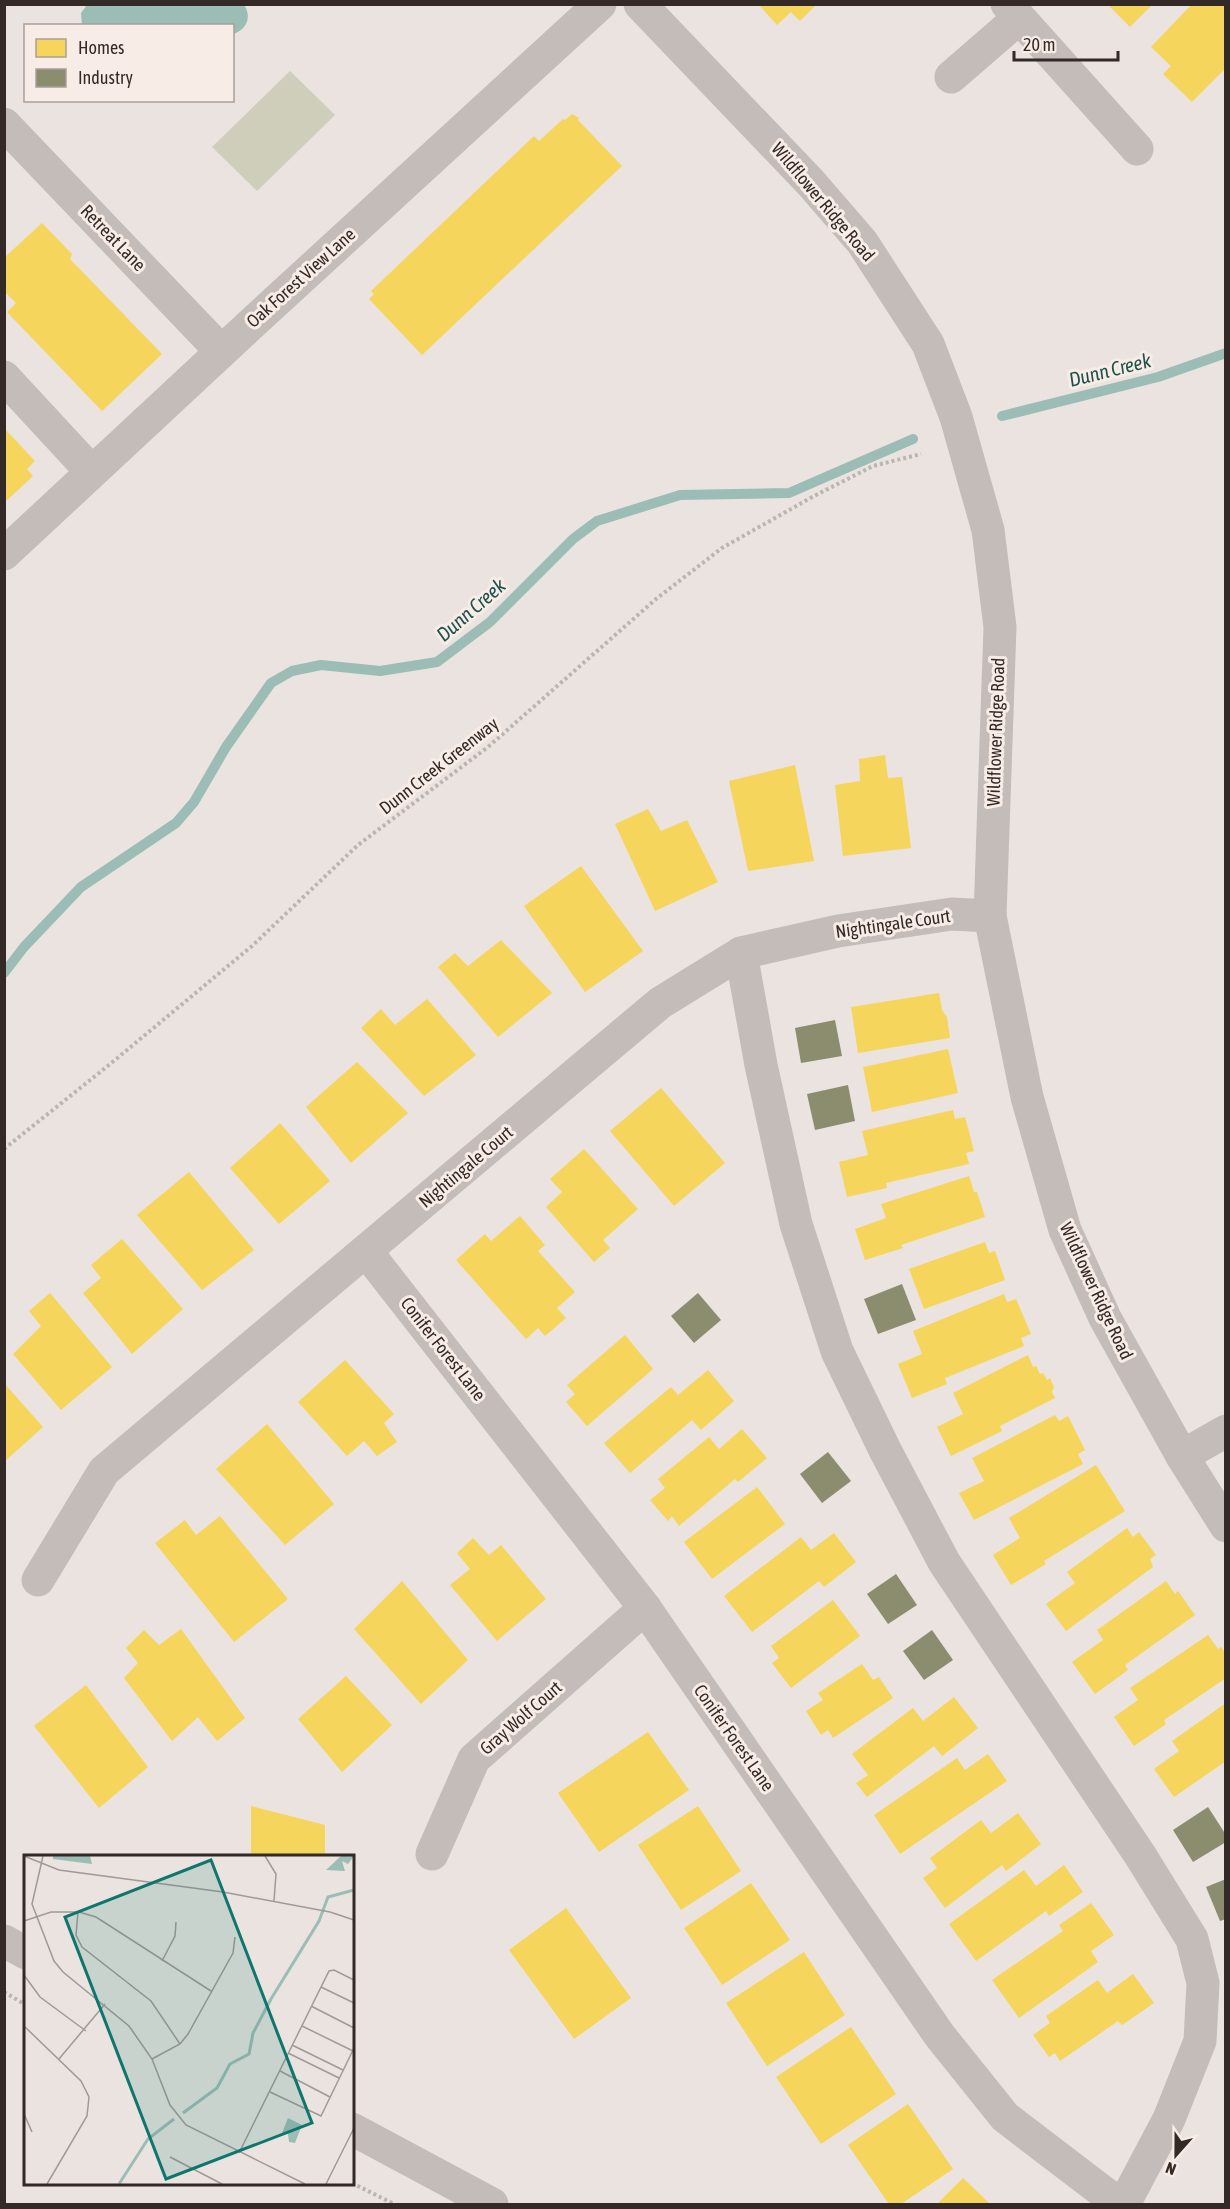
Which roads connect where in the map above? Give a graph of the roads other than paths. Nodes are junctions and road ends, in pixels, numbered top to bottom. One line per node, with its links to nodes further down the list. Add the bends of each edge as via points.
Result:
1 (600, 4): 7 (street, Oak Forest View Lane)
2 (640, 4): 11 (street, Wildflower Ridge Road, via 862,242 928,344 956,417 988,530 1000,627)
3 (1013, 11): 4 (street); 6 (street)
4 (951, 77)
5 (4, 124): 7 (street, Retreat Lane)
6 (1137, 149)
7 (221, 351): 9 (street, Oak Forest View Lane)
8 (4, 377): 9 (street)
9 (91, 471): 10 (street, Oak Forest View Lane)
10 (4, 554)
11 (990, 916): 12 (street, Nightingale Court, via 952,915 838,931); 15 (street, Wildflower Ridge Road, via 1027,1097 1065,1230 1105,1318)
12 (741, 953): 13 (street, Nightingale Court, via 660,1003); 24 (street, via 796,1224 837,1350 944,1562 1192,1939 1203,1983 1200,2041 1169,2119)
13 (366, 1251): 17 (street, Nightingale Court, via 104,1471); 18 (street, Conifer Forest Lane)
14 (1226, 1431): 15 (street)
15 (1182, 1456): 16 (street, Wildflower Ridge Road)
16 (1226, 1526)
17 (38, 1580)
18 (645, 1608): 19 (street, Gray Wolf Court, via 474,1759); 24 (street, Conifer Forest Lane, via 940,2036 1005,2117)
19 (432, 1854)
20 (4, 1941): 21 (street)
21 (24, 1952)
22 (354, 2130): 23 (street)
23 (492, 2205)
24 (1121, 2205)

